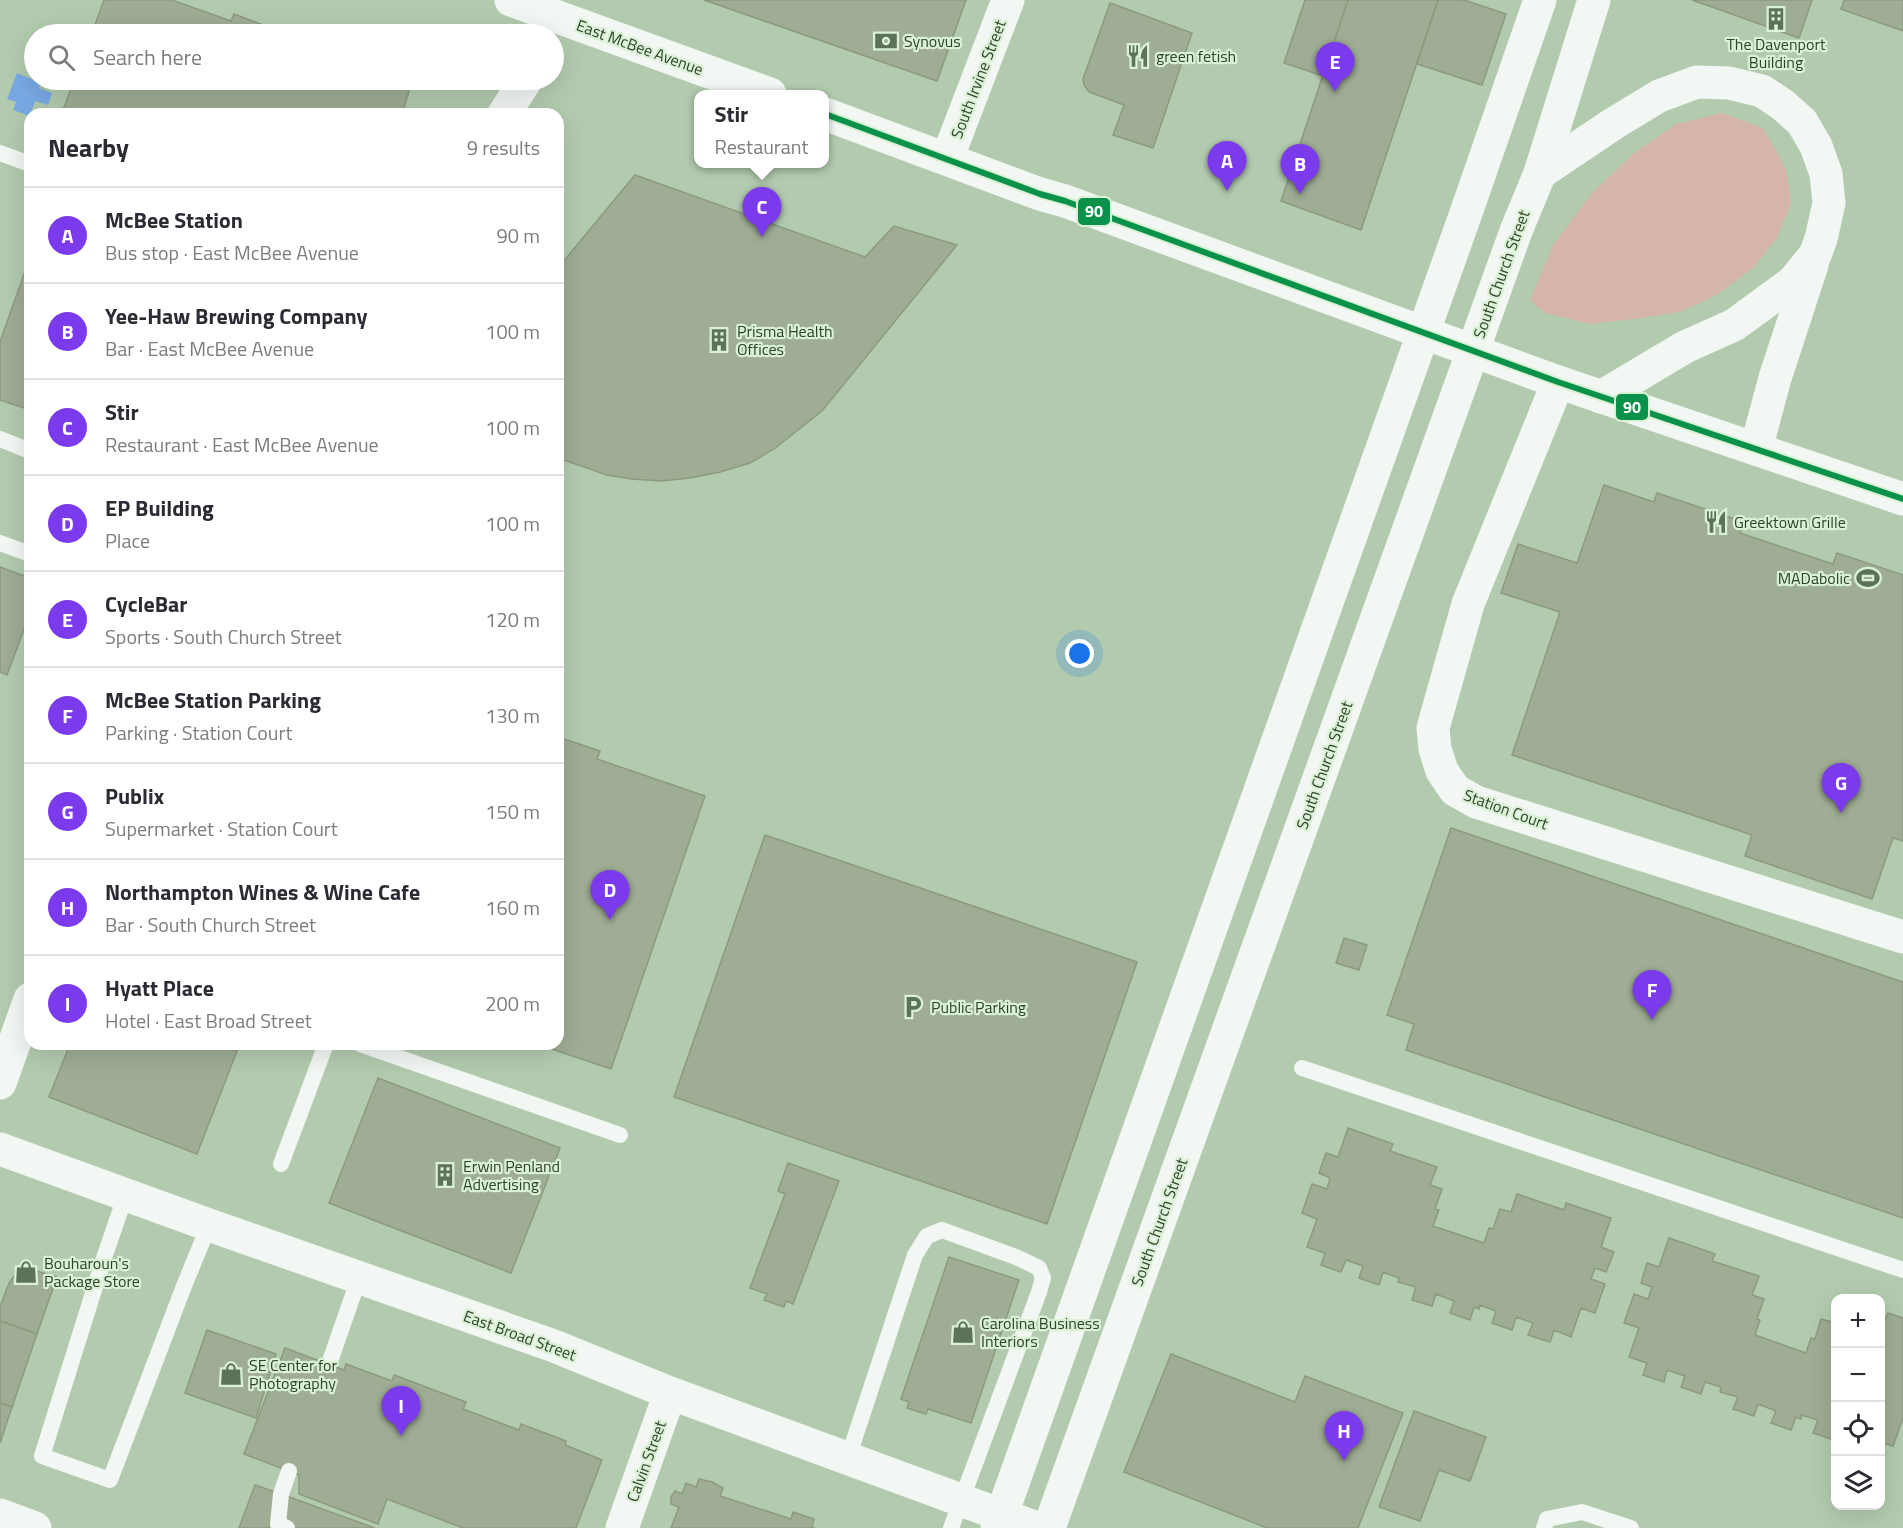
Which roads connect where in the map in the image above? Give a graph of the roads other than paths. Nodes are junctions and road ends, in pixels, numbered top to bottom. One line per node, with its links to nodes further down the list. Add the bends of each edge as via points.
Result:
1 (511, 0): 5 (main road, East McBee Avenue)
2 (1008, 0): 11 (main road, South Irvine Street)
3 (1540, 0): 45 (main road)
4 (1594, 0): 13 (main road, South Church Street)
5 (560, 17): 7 (main road, East McBee Avenue)
6 (520, 90): 8 (main road)
7 (759, 90)
8 (508, 108)
9 (829, 115): 11 (main road)
10 (0, 153): 12 (lane)
11 (947, 159): 15 (main road)
12 (24, 162)
13 (1540, 173): 14 (main road, via 1659,96 1697,82 1728,83 1762,91 1802,123 1826,174 1829,203); 47 (main road, South Church Street)
14 (1815, 255): 16 (main road, via 1793,282 1734,325 1685,347); 19 (main road)
15 (1558, 382): 16 (main road); 23 (main road, Station Court, via 1468,604 1433,728 1442,771 1455,790 1476,802)
16 (1601, 397): 19 (main road)
17 (0, 440): 18 (lane)
18 (24, 449)
19 (1756, 449): 20 (main road)
20 (1903, 499)
21 (0, 543): 22 (lane)
22 (24, 552)
23 (1903, 937)
24 (24, 1016): 28 (main road)
25 (324, 1050): 31 (lane)
26 (377, 1050): 29 (lane)
27 (1302, 1068): 34 (lane)
28 (0, 1083)
29 (620, 1135)
30 (0, 1149): 32 (main road, East Broad Street)
31 (281, 1164)
32 (126, 1194): 33 (main road, East Broad Street); 33 (lane, via 42,1456 110,1480)
33 (209, 1225): 35 (main road, East Broad Street)
34 (1903, 1270)
35 (359, 1278): 36 (lane); 37 (main road, East Broad Street, via 554,1346)
36 (328, 1364)
37 (670, 1393): 38 (main road, East Broad Street); 44 (main road, Calvin Street)
38 (848, 1458): 40 (main road, East Broad Street); 40 (lane, via 915,1255 927,1236 942,1230 1040,1268 1043,1278 1039,1292)
39 (289, 1471): 43 (lane, via 281,1494 278,1524)
40 (956, 1514): 46 (main road, East Broad Street)
41 (0, 1515): 42 (main road)
42 (35, 1528)
43 (287, 1528)
44 (622, 1528)
45 (997, 1528)
46 (1037, 1528)
47 (1049, 1528)
48 (1544, 1528): 49 (lane, via 1547,1519 1582,1512)
49 (1630, 1528)

